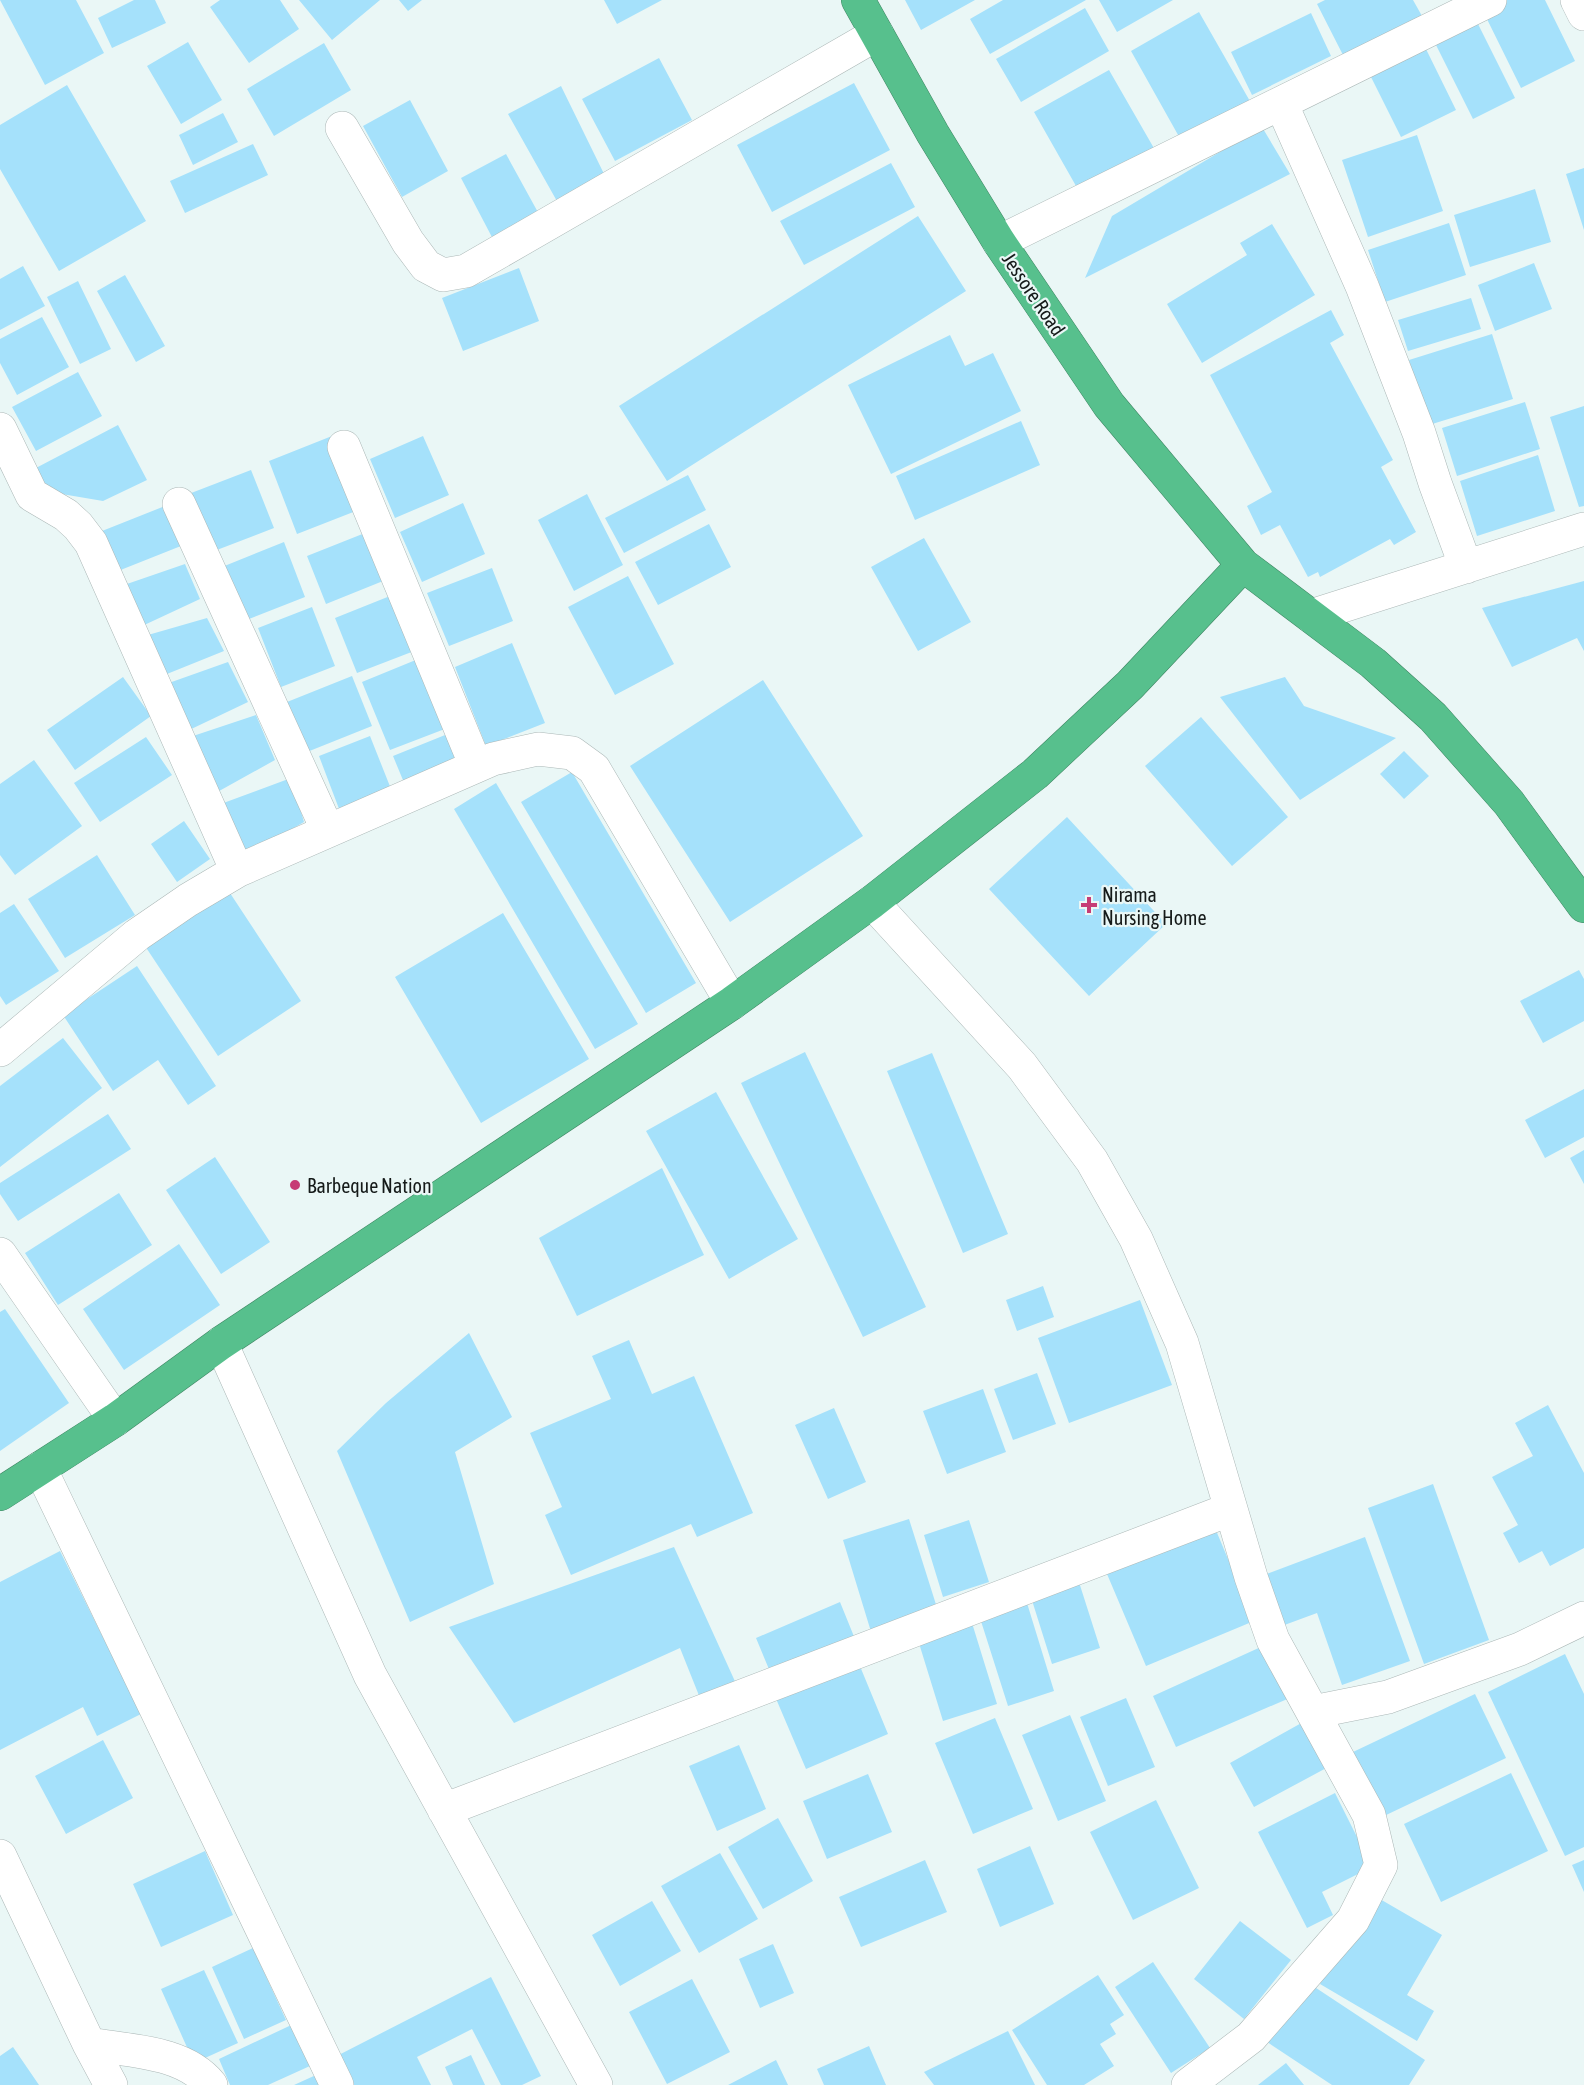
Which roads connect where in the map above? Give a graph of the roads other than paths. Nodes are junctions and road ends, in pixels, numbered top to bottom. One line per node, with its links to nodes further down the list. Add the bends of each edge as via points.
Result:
1 (858, 0): 5 (highway, Jessore Road)
2 (1490, 0): 6 (street)
3 (1577, 0): 4 (street)
4 (1584, 14)
5 (877, 33): 7 (street, via 466,271 443,274 426,266); 8 (highway, Jessore Road)
6 (1281, 103): 8 (street); 14 (street, via 1362,286)
7 (342, 128)
8 (999, 242): 13 (highway, Jessore Road, via 1109,405)
9 (0, 429): 18 (street, via 32,495 66,515 90,543)
10 (344, 447): 16 (street)
11 (178, 504): 17 (street)
12 (1584, 529): 14 (street)
13 (1243, 565): 15 (highway, Jessore Road); 19 (highway, via 1130,685 1035,774)
14 (1466, 567): 15 (street)
15 (1311, 616): 20 (highway, Jessore Road, via 1373,663 1433,717 1509,803)
16 (476, 766): 17 (street); 21 (street, via 538,749 572,753 594,769)
17 (328, 831): 18 (street)
18 (237, 872): 22 (street, via 137,935)
19 (872, 902): 21 (highway); 28 (street, via 1022,1066 1092,1161 1136,1239 1182,1343)
20 (1584, 906)
21 (732, 1003): 24 (highway)
22 (0, 1050)
23 (0, 1254): 25 (street)
24 (221, 1343): 25 (highway); 31 (street, via 370,1675)
25 (115, 1420): 26 (highway)
26 (40, 1468): 27 (highway); 37 (street)
27 (0, 1494)
28 (1231, 1509): 30 (street, via 1273,1640); 31 (street)
29 (1584, 1618): 30 (street, via 1520,1649 1388,1696)
30 (1313, 1712): 34 (street, via 1369,1815 1381,1865 1353,1920 1251,2037)
31 (444, 1809): 38 (street)
32 (0, 1856): 33 (street)
33 (89, 2044): 35 (street); 36 (street, via 164,2056 202,2074)
34 (1199, 2082)
35 (111, 2085)
36 (211, 2085)
37 (338, 2085)
38 (596, 2085)

